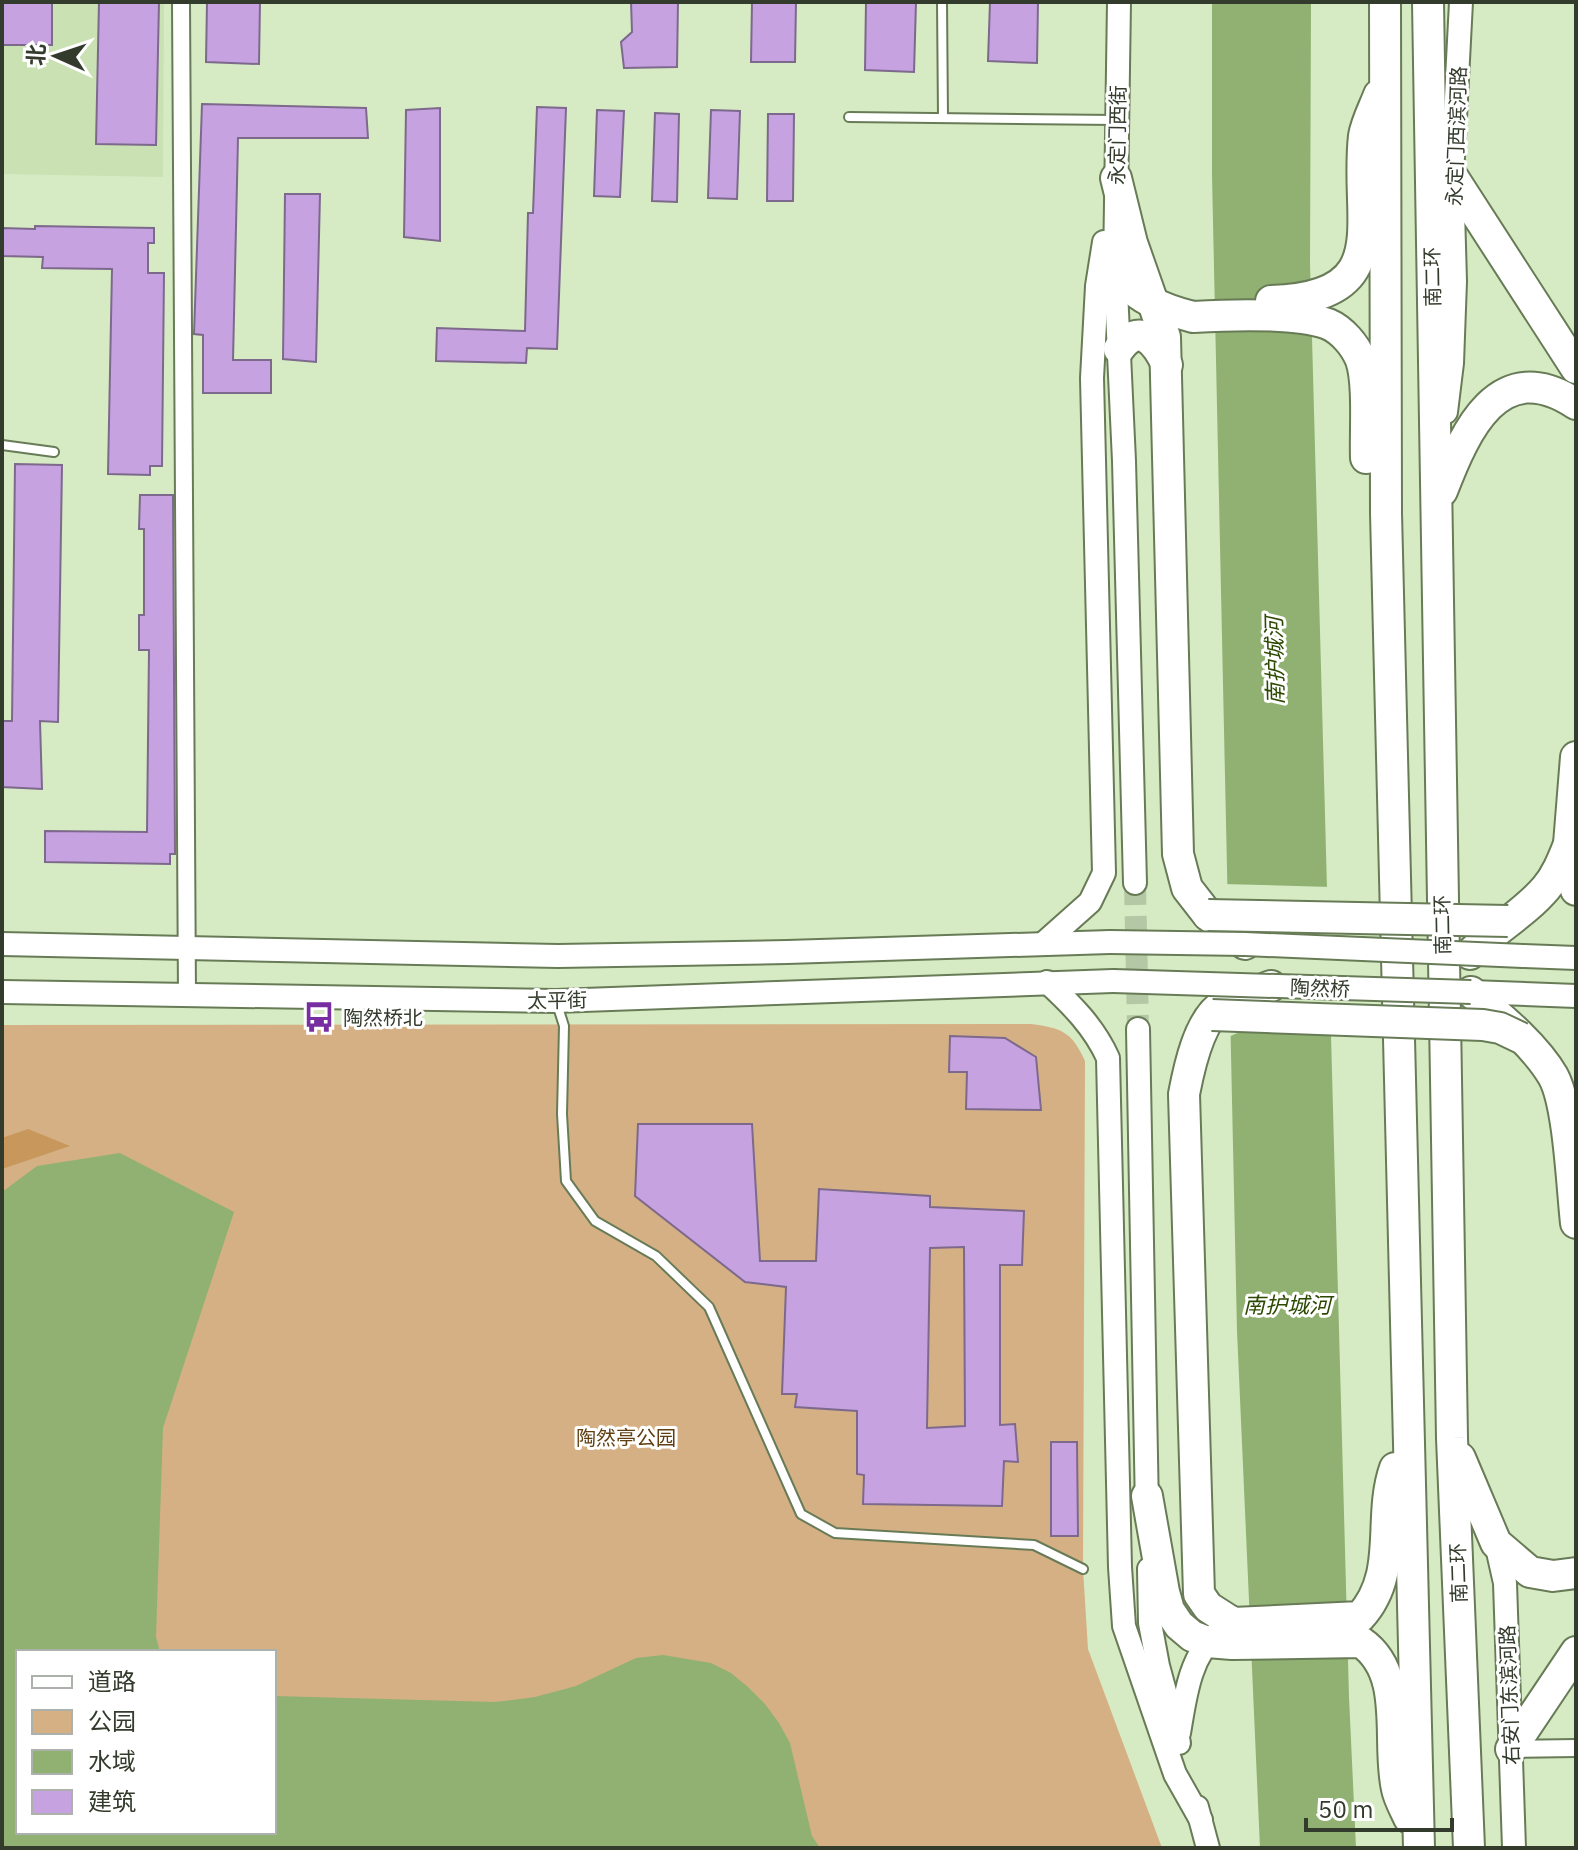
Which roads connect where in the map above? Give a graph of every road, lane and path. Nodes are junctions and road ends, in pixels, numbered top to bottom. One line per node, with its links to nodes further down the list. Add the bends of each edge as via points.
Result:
1 (181, 2): 34 (street)
2 (942, 2): 9 (lane)
3 (1119, 2): 10 (main road, 永定门西街)
4 (1385, 2): 7 (highway)
5 (1428, 2): 22 (highway, 南二环)
6 (1461, 2): 11 (main road, 永定门西滨河路)
7 (1385, 80): 15 (highway, via 1364,134 1364,229 1358,267 1329,292 1304,300 1217,303); 23 (highway)
8 (849, 117): 9 (lane)
9 (943, 118): 10 (lane)
10 (1117, 120): 12 (main road, 永定门西街)
11 (1452, 176): 18 (highway); 22 (main road, 永定门西滨河路, via 1452,363)
12 (1116, 178): 13 (highway); 31 (main road, 永定门西街, via 1097,286 1092,378 1104,873 1090,902)
13 (1127, 266): 14 (highway); 15 (highway); 16 (main road)
14 (1152, 303): 15 (highway); 17 (highway, via 1165,337)
15 (1196, 312): 17 (highway, via 1174,343); 23 (highway, via 1304,318 1343,334 1361,360 1366,460)
16 (1119, 349): 17 (highway, via 1125,340 1151,339); 27 (main road)
17 (1168, 367): 29 (highway, via 1178,854 1187,888)
18 (1576, 368)
19 (1576, 404): 22 (highway, via 1558,392 1531,387 1504,393 1477,417)
20 (2, 445): 21 (lane)
21 (54, 452)
22 (1436, 508): 51 (highway, 南二环)
23 (1386, 513): 52 (highway)
24 (1576, 757): 25 (highway)
25 (1576, 769): 26 (highway)
26 (1569, 844): 28 (highway); 30 (highway, via 1546,889)
27 (1135, 883)
28 (1576, 890)
29 (1208, 915): 30 (highway, bridge); 33 (highway)
30 (1508, 921): 35 (highway)
31 (1045, 942): 33 (main road, 陶然桥, bridge); 34 (main road, via 558,956)
32 (2, 944): 34 (main road)
33 (1245, 944): 35 (main road, 陶然桥, bridge)
34 (188, 950): 42 (street)
35 (1470, 954): 36 (main road, 陶然桥, bridge)
36 (1576, 958)
37 (1113, 981): 38 (main road, 太平街); 39 (main road, 陶然桥, bridge)
38 (1047, 982): 44 (main road, 太平街); 63 (main road, via 1076,1009 1108,1058 1124,1626 1175,1774)
39 (1271, 986): 41 (main road, 陶然桥, bridge); 45 (highway, bridge, via 1223,1004)
40 (2, 992): 42 (main road, 太平街)
41 (1471, 992): 43 (main road, 陶然桥); 47 (highway, bridge)
42 (187, 996): 44 (main road, 太平街)
43 (1576, 996)
44 (556, 1001): 55 (lane, via 564,1026 566,1181 595,1221 656,1256 709,1307 801,1514 835,1533 1034,1545)
45 (1212, 1015): 47 (highway, bridge, via 1483,1025); 58 (highway, via 1191,1057 1184,1094 1199,1594 1224,1620)
46 (1138, 1029): 53 (main road)
47 (1521, 1038): 50 (highway, via 1554,1078 1563,1105)
48 (1576, 1071): 49 (highway)
49 (1576, 1106)
50 (1576, 1223)
51 (1452, 1438): 54 (highway); 66 (highway, 南二环)
52 (1407, 1445): 57 (highway, via 1389,1497 1382,1580); 64 (highway)
53 (1147, 1496): 58 (highway, via 1169,1610 1192,1636); 60 (main road, via 1150,1623)
54 (1496, 1543): 56 (highway, via 1530,1572); 62 (main road, 右安门东滨河路, via 1505,1583)
55 (1083, 1569)
56 (1576, 1573)
57 (1360, 1630): 58 (highway); 64 (highway, via 1381,1661 1390,1697 1397,1788)
58 (1224, 1636): 60 (main road, via 1195,1664)
59 (1576, 1652): 62 (highway)
60 (1178, 1738): 63 (main road)
61 (1576, 1748): 62 (street)
62 (1511, 1749): 67 (main road, 右安门东滨河路)
63 (1201, 1820): 65 (main road)
64 (1419, 1846)
65 (1208, 1848)
66 (1469, 1848)
67 (1514, 1848)

